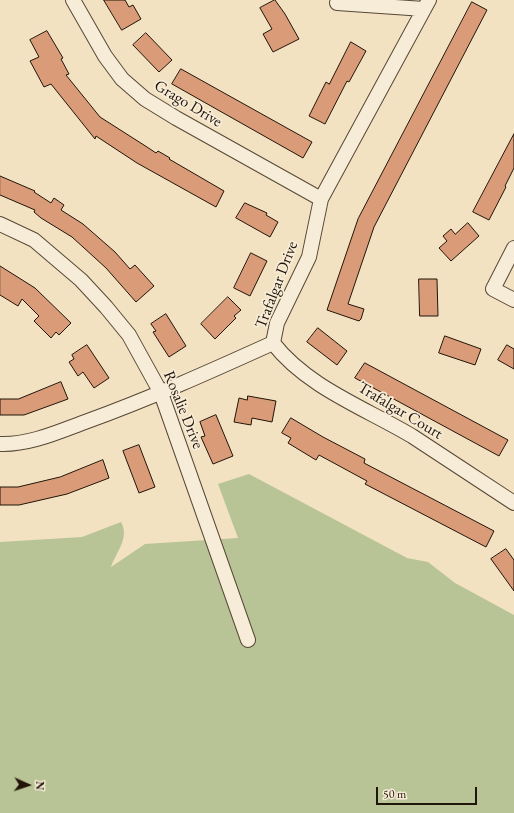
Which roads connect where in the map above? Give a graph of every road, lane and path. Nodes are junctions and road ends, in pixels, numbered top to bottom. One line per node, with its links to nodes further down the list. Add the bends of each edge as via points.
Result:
1 (73, 0): 4 (street, Grago Drive, via 105,56 122,79 145,99)
2 (337, 2): 3 (street)
3 (426, 4): 4 (street, Trafalgar Drive)
4 (321, 199): 8 (street, Trafalgar Drive, via 309,257 277,323)
5 (0, 224): 9 (street, Rosalie Drive, via 34,240 81,280 129,335)
6 (514, 248): 7 (street, via 493,289)
7 (514, 300)
8 (273, 343): 9 (street, Trafalgar Drive); 11 (street, Trafalgar Court, via 296,367 325,387 411,436)
9 (161, 393): 10 (street, Trafalgar Drive, via 43,437 13,445); 12 (street, Rosalie Drive)
10 (0, 444)
11 (514, 503)
12 (248, 640)

